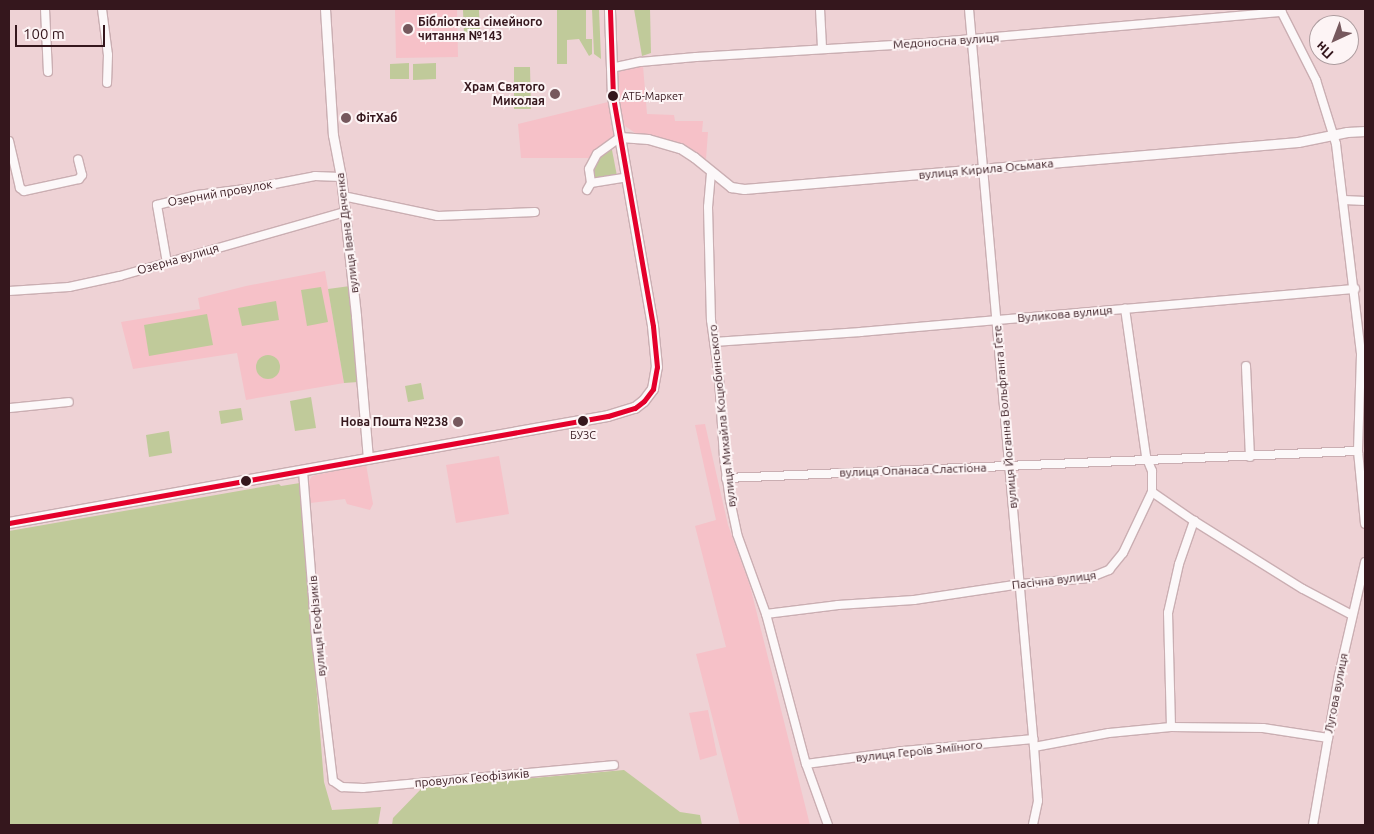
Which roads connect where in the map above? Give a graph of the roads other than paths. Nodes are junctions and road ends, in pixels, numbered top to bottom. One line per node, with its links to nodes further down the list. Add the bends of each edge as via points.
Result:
1 (45, 9): 11 (street)
2 (102, 9): 12 (street, via 108,55)
3 (326, 9): 20 (street, вулиця Івана Дяченка, via 333,136)
4 (610, 9): 10 (main road)
5 (820, 9): 9 (street)
6 (969, 9): 8 (street, вулиця Йоганна Вольфганга Ґете)
7 (1281, 10): 8 (street, Медоносна вулиця); 14 (street, via 1316,80)
8 (971, 39): 9 (street, Медоносна вулиця); 18 (street, вулиця Йоганна Вольфганга Ґете)
9 (822, 48): 10 (street, Медоносна вулиця, via 640,62)
10 (611, 68): 15 (main road)
11 (48, 72)
12 (107, 83)
13 (1365, 131): 14 (street, вулиця Кирила Осьмака)
14 (1334, 134): 18 (street, вулиця Кирила Осьмака, via 1298,142); 25 (street)
15 (620, 137): 19 (street, вулиця Кирила Осьмака, via 648,139 680,148); 21 (main road); 22 (street, via 597,154 589,169)
16 (9, 141): 17 (street, via 20,188 24,191 79,179 82,175)
17 (78, 160)
18 (983, 170): 19 (street, вулиця Кирила Осьмака, via 744,189 731,187); 33 (street, вулиця Йоганна Вольфганга Ґете)
19 (711, 173): 34 (street, вулиця Михайла Коцюбинського, via 708,208)
20 (341, 177): 24 (street, вулиця Івана Дяченка); 29 (street, Озерний провулок, via 315,176 197,195 157,205)
21 (627, 177): 22 (street); 39 (main road, via 657,367 653,389 644,401 635,408 608,416)
22 (591, 183): 23 (street)
23 (587, 190)
24 (343, 196): 27 (street, вулиця Івана Дяченка); 28 (street, via 438,216)
25 (1344, 200): 26 (street); 30 (street)
26 (1365, 201)
27 (345, 212): 29 (street, Озерна вулиця); 39 (street, вулиця Івана Дяченка)
28 (535, 212)
29 (167, 263): 31 (street, Озерна вулиця, via 69,287)
30 (1355, 289): 32 (street, Вуликова вулиця); 38 (street, via 1361,355)
31 (9, 291)
32 (1126, 308): 33 (street, Вуликова вулиця); 41 (street)
33 (996, 320): 34 (street, Вуликова вулиця); 42 (street, вулиця Йоганна Вольфганга Ґете)
34 (714, 342): 44 (street, вулиця Михайла Коцюбинського)
35 (1246, 366): 40 (street)
36 (69, 402): 37 (street)
37 (9, 408)
38 (1358, 451): 40 (street, вулиця Опанаса Сластіона); 48 (street)
39 (368, 458): 43 (main road)
40 (1250, 458): 41 (street, вулиця Опанаса Сластіона)
41 (1149, 462): 42 (street, вулиця Опанаса Сластіона); 45 (street)
42 (1009, 466): 44 (street, вулиця Опанаса Сластіона); 51 (street, вулиця Йоганна Вольфганга Ґете)
43 (303, 471): 47 (main road); 59 (street, вулиця Геофізиків)
44 (726, 478): 52 (street, вулиця Михайла Коцюбинського, via 737,534)
45 (1152, 492): 46 (street); 51 (street, Пасічна вулиця, via 1123,553 1110,570 1089,578)
46 (1194, 521): 53 (street, via 1303,589); 54 (street, via 1179,564 1168,613)
47 (9, 523)
48 (1365, 524)
49 (1365, 555): 50 (street, Лугова вулиця)
50 (1365, 563): 53 (street, Лугова вулиця)
51 (1021, 584): 52 (street, Пасічна вулиця, via 914,600); 56 (street, вулиця Йоганна Вольфганга Ґете)
52 (766, 614): 57 (street, вулиця Михайла Коцюбинського)
53 (1352, 615): 55 (street, Лугова вулиця)
54 (1171, 727): 55 (street, вулиця Героїв Зміїного, via 1263,728); 56 (street, вулиця Героїв Зміїного)
55 (1328, 738): 62 (street, Лугова вулиця)
56 (1033, 743): 57 (street, вулиця Героїв Зміїного, via 904,751); 61 (street, вулиця Йоганна Вольфганга Ґете, via 1038,801)
57 (806, 764): 60 (street, вулиця Михайла Коцюбинського)
58 (614, 765): 59 (street, провулок Геофізиків, via 363,788 342,787)
59 (333, 781)
60 (828, 825)
61 (1033, 825)
62 (1313, 825)

